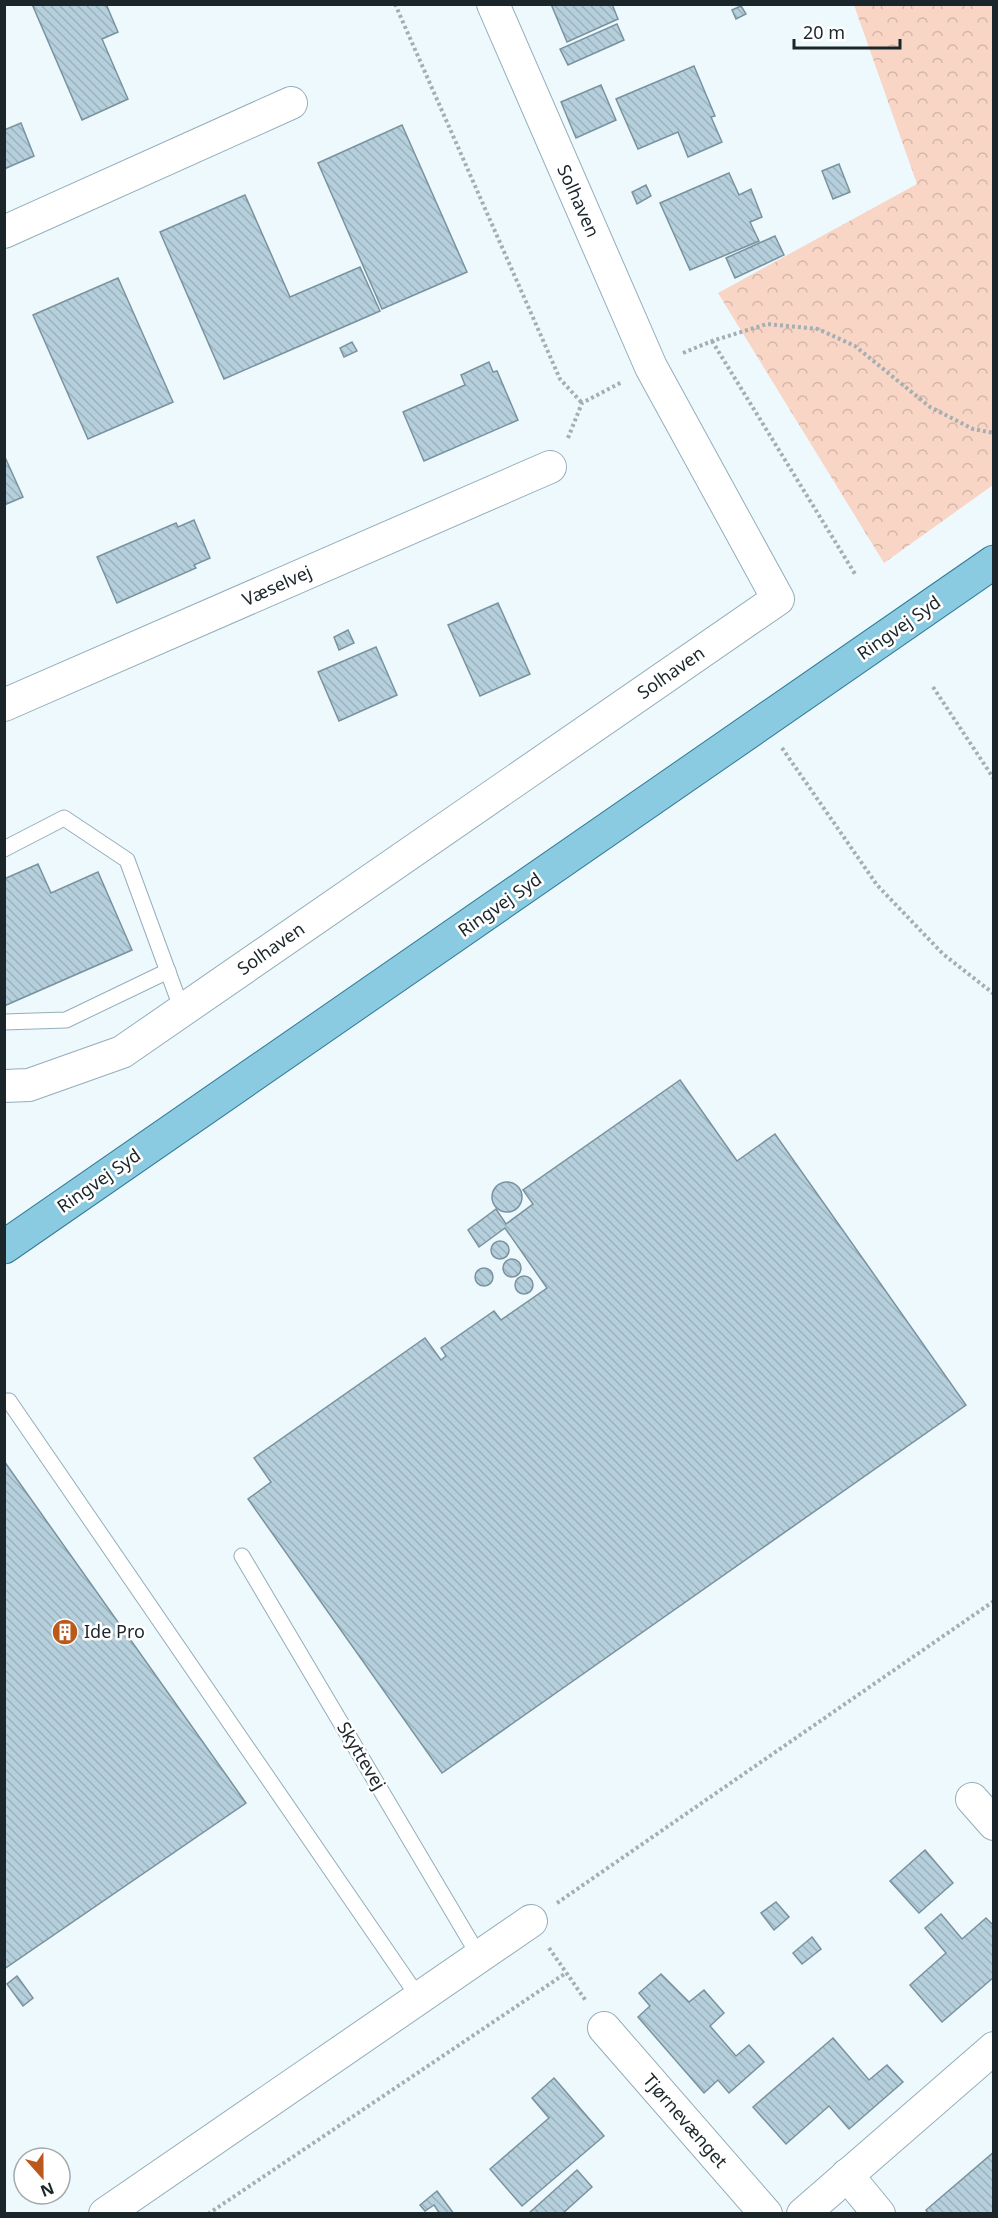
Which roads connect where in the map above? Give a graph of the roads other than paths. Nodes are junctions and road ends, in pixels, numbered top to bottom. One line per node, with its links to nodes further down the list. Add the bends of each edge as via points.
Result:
1 (493, 4): 9 (street, Solhaven, via 651,367 778,598)
2 (291, 103): 3 (street)
3 (4, 232)
4 (550, 467): 6 (street, Væselvej)
5 (993, 562): 12 (main road, Ringvej Syd)
6 (4, 705)
7 (4, 849): 8 (lane, via 64,818 128,861)
8 (168, 971): 9 (lane); 10 (lane, via 66,1020)
9 (182, 1010): 11 (street, Solhaven, via 122,1052 29,1085)
10 (4, 1022)
11 (4, 1086)
12 (4, 1247)
13 (4, 1401): 19 (lane, via 9,1401)
14 (242, 1556): 18 (lane, Skyttevej)
15 (972, 1799): 16 (street)
16 (993, 1824)
17 (531, 1921): 18 (street)
18 (479, 1956): 19 (street)
19 (419, 1998): 23 (street)
20 (604, 2028): 24 (street, Tjørnevænget)
21 (993, 2048): 22 (street)
22 (847, 2175): 25 (street); 26 (street)
23 (105, 2214)
24 (766, 2214)
25 (802, 2214)
26 (879, 2214)

